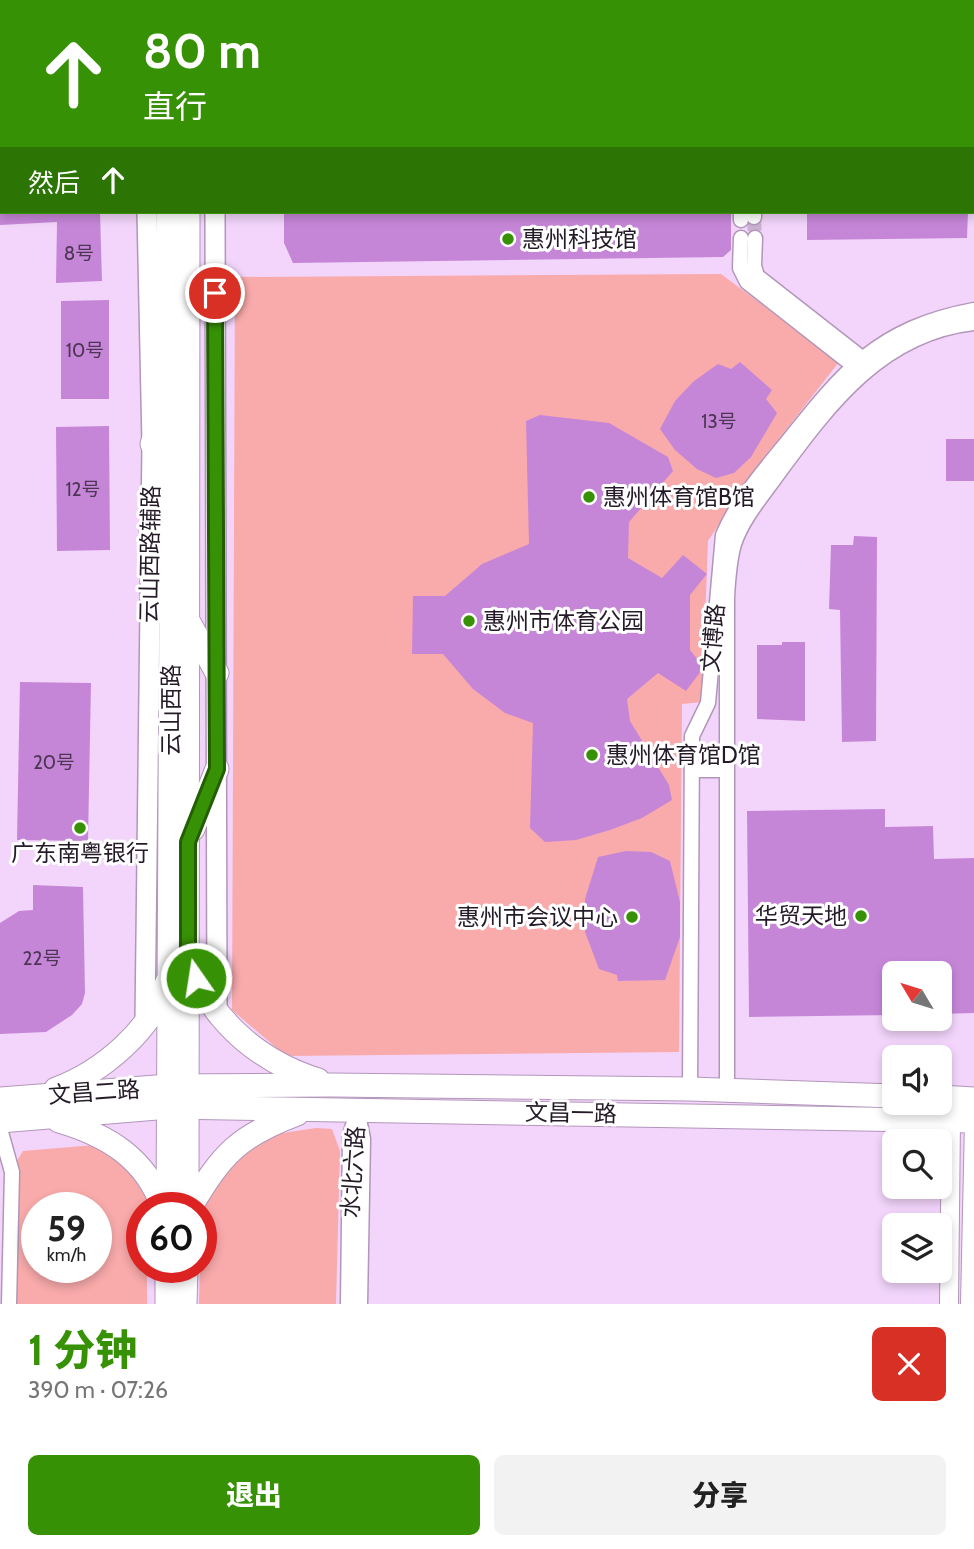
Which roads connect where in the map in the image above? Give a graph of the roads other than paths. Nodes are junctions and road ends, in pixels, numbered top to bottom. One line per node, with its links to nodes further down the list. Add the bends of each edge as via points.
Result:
1 (147, 214): 10 (main road, 云山西路辅路)
2 (168, 214): 9 (main road, 云山西路)
3 (188, 214): 13 (main road, 云山西路)
4 (215, 214): 14 (main road)
5 (748, 238): 8 (street, via 740,268 747,282)
6 (974, 310): 8 (street, 文博路, via 936,317 894,336)
7 (974, 323): 8 (street, 文博路, via 926,334)
8 (862, 366): 16 (street, 文博路, via 754,506 735,543 727,597); 17 (street, 文博路, via 838,379 730,517 723,535 708,703 692,736)
9 (170, 393): 10 (main road); 12 (main road, 云山西路)
10 (152, 444): 11 (main road, 云山西路辅路)
11 (150, 532): 12 (main road); 21 (main road, 云山西路辅路)
12 (171, 590): 19 (main road, 云山西路)
13 (188, 621): 14 (main road); 18 (main road, 云山西路)
14 (217, 673): 15 (main road)
15 (217, 769): 18 (main road); 20 (main road)
16 (724, 770): 17 (street); 24 (street, 文博路)
17 (692, 771): 23 (street, 文博路)
18 (188, 842): 19 (main road, 云山西路)
19 (179, 965): 20 (main road); 21 (main road); 25 (main road, 云山西路)
20 (217, 1014): 22 (main road, via 259,1052 286,1068)
21 (145, 1022): 29 (main road, via 87,1074)
22 (331, 1084): 23 (main road, 文昌一路); 25 (main road, 文昌一路)
23 (690, 1089): 24 (main road, 文昌一路)
24 (727, 1090): 26 (main road, 文昌一路)
25 (179, 1096): 29 (main road, 文昌二路); 30 (main road, 文昌一路); 36 (main road, 云山西路); 37 (main road, 云山西路)
26 (882, 1096)
27 (958, 1098): 32 (street)
28 (0, 1099): 29 (main road, 文昌二路)
29 (41, 1106): 33 (main road, 文昌二路); 35 (main road, via 127,1153)
30 (310, 1109): 31 (main road, 文昌一路); 38 (main road, via 245,1137)
31 (358, 1109): 32 (main road, 文昌一路); 44 (street, 水北六路, via 350,1135); 45 (street, 水北六路, via 363,1139)
32 (966, 1120): 46 (street); 47 (street)
33 (0, 1121)
34 (0, 1129): 41 (street, via 12,1172)
35 (157, 1192)
36 (167, 1192)
37 (187, 1192)
38 (199, 1192)
39 (167, 1283): 42 (main road)
40 (186, 1283): 43 (main road)
41 (9, 1304)
42 (167, 1304)
43 (185, 1304)
44 (348, 1304)
45 (360, 1304)
46 (949, 1304)
47 (970, 1304)

